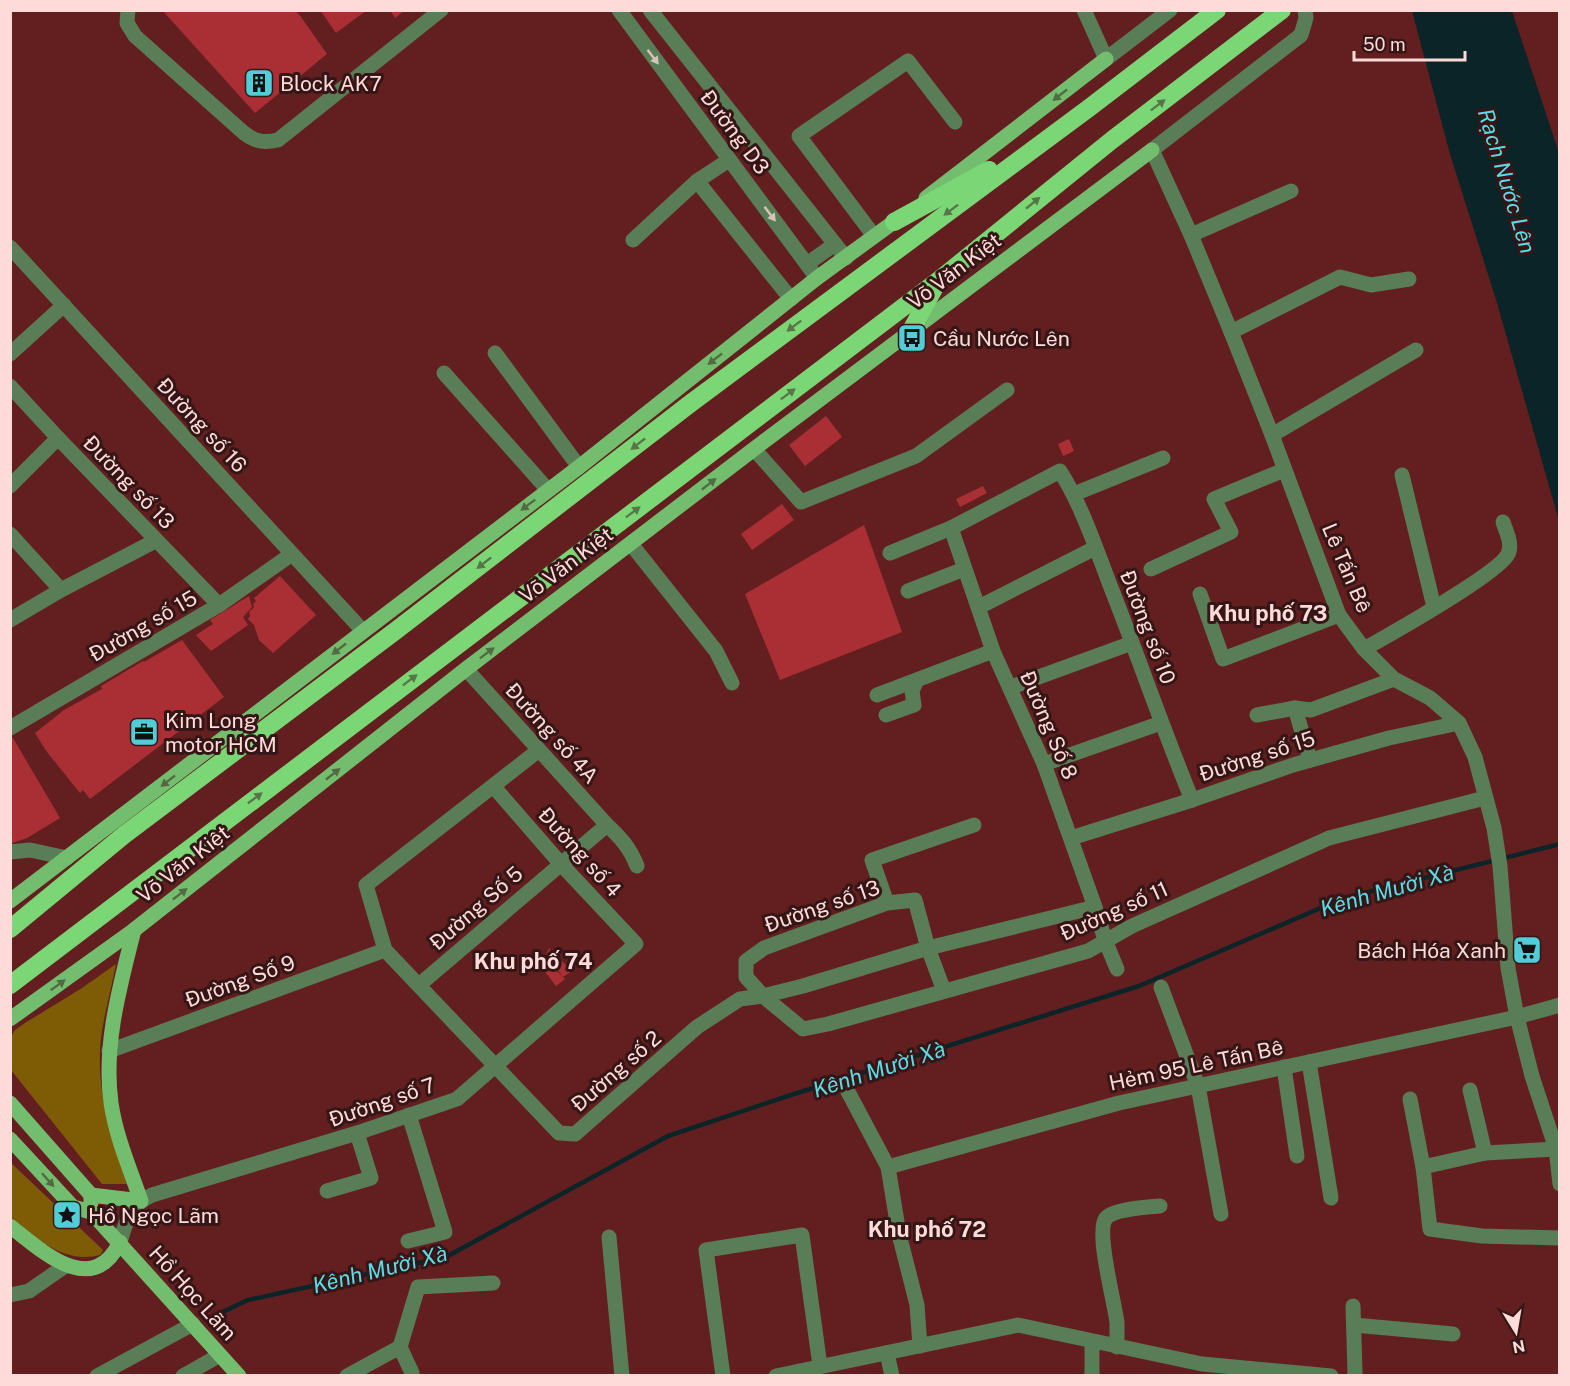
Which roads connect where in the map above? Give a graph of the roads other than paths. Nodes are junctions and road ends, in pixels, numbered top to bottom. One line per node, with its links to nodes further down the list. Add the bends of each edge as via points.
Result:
1 (128, 10): 2 (street, via 127,23 135,36 254,141 267,143 278,140)
2 (441, 10)
3 (619, 10): 14 (street, Đường D3, one-way to 14)
4 (650, 10): 21 (street, Đường D3)
5 (1084, 10): 10 (street)
6 (1170, 10): 10 (street)
7 (1217, 10): 12 (highway)
8 (1282, 10): 27 (highway, Võ Văn Kiệt, one-way to 8)
9 (1305, 10): 13 (street, via 1300,35)
10 (1106, 60): 17 (main road, one-way to 17)
11 (955, 122): 19 (street, via 908,61 799,136)
12 (1049, 138): 17 (highway); 98 (highway, one-way to 98, via 691,403 124,836)
13 (1152, 150): 18 (street, Lê Tấn Bê); 30 (main road, Võ Văn Kiệt)
14 (729, 160): 15 (street); 24 (street, Đường D3, one-way to 24)
15 (697, 181): 20 (street); 28 (street)
16 (1291, 191): 18 (street)
17 (894, 222): 19 (main road)
18 (1191, 235): 31 (street, Lê Tấn Bê)
19 (874, 236): 23 (main road)
20 (633, 240)
21 (835, 244): 23 (street, Đường D3); 24 (street)
22 (10, 247): 29 (street, Đường số 16)
23 (846, 258): 25 (main road)
24 (807, 264): 25 (street, Đường D3)
25 (818, 278): 28 (main road)
26 (1409, 279): 31 (street, via 1371,285 1340,277)
27 (939, 280): 30 (highway); 105 (highway, Võ Văn Kiệt, one-way to 27)
28 (791, 299): 42 (main road, one-way to 42)
29 (63, 305): 34 (street); 55 (street, Đường số 16)
30 (910, 332): 40 (main road, Võ Văn Kiệt)
31 (1231, 332): 38 (street, Lê Tấn Bê)
32 (1416, 350): 38 (street)
33 (495, 352): 42 (street)
34 (10, 354)
35 (444, 373): 46 (street)
36 (10, 386): 39 (street, Đường số 13)
37 (1007, 390): 40 (street, via 916,456 801,502)
38 (1272, 435): 43 (street, Lê Tấn Bê)
39 (58, 438): 45 (street); 51 (street, Đường số 13)
40 (754, 449): 52 (main road, Võ Văn Kiệt, one-way to 40)
41 (1163, 458): 47 (street)
42 (579, 467): 46 (main road)
43 (1284, 470): 57 (street, via 1214,498 1231,532); 64 (street, Lê Tấn Bê)
44 (1402, 475): 62 (street)
45 (10, 486)
46 (548, 490): 66 (main road, one-way to 66)
47 (1074, 494): 49 (street, Đường số 10, via 1060,471); 53 (street, Đường số 10)
48 (1503, 522): 62 (street, via 1510,543 1503,560)
49 (951, 528): 54 (street); 56 (street, Đường Số 8)
50 (10, 534): 58 (street)
51 (155, 541): 58 (street); 61 (street, Đường số 13)
52 (631, 544): 70 (main road, Võ Văn Kiệt, one-way to 52); 73 (street, via 716,651)
53 (1095, 548): 63 (street); 67 (street, Đường số 10)
54 (890, 553)
55 (292, 554): 61 (street, Đường số 15); 66 (street, Đường số 16)
56 (964, 569): 59 (street); 63 (street, Đường Số 8)
57 (1151, 569)
58 (60, 590): 65 (street)
59 (908, 591)
60 (1200, 594): 64 (street, via 1223,659)
61 (219, 605): 81 (street, Đường số 15)
62 (1434, 607): 68 (street)
63 (979, 608): 69 (street, Đường Số 8)
64 (1339, 615): 68 (street, Lê Tấn Bê)
65 (10, 620)
66 (363, 631): 92 (main road, one-way to 92)
67 (1132, 643): 74 (street); 79 (street, Đường số 10)
68 (1364, 649): 71 (street, Lê Tấn Bê)
69 (993, 651): 72 (street); 74 (street, Đường Số 8)
70 (466, 669): 82 (street, Đường số 4A); 99 (main road, Võ Văn Kiệt, one-way to 70)
71 (1394, 679): 76 (street, via 1311,710); 80 (street, Lê Tấn Bê, via 1430,698)
72 (917, 680): 75 (street); 77 (street, via 912,691 914,705)
73 (732, 683)
74 (1011, 687): 84 (street, Đường Số 8)
75 (877, 695)
76 (1295, 708): 78 (street); 83 (street)
77 (886, 715)
78 (1257, 715)
79 (1161, 723): 84 (street); 87 (street, Đường số 10)
80 (1459, 723): 83 (street, Đường số 15); 86 (street, Lê Tấn Bê, via 1475,757)
81 (10, 728)
82 (539, 750): 85 (street); 88 (street, Đường số 4A)
83 (1310, 760): 87 (street, Đường số 15)
84 (1044, 764): 90 (street, Đường Số 8)
85 (494, 787): 93 (street, Đường số 4); 103 (street, Đường số 2, via 366,885)
86 (1485, 798): 100 (street, Đường số 11, via 1329,838); 111 (street, Lê Tấn Bê, via 1500,866 1508,968)
87 (1192, 800): 90 (street, Đường số 15)
88 (607, 825): 93 (street, Đường Số 5); 94 (street, Đường số 4A, via 632,852)
89 (974, 825): 96 (street, via 872,860)
90 (1071, 838): 97 (street, Đường Số 8)
91 (10, 852): 92 (street, via 30,850)
92 (67, 858): 95 (main road)
93 (560, 863): 101 (street, Đường số 4); 106 (street, Đường Số 5)
94 (637, 866)
95 (10, 901)
96 (887, 903): 102 (street, Đường số 13, via 915,900); 109 (street, Đường số 13, via 764,948 746,961 746,977)
97 (1095, 907): 100 (street, Đường Số 8); 102 (street)
98 (10, 929)
99 (134, 930): 112 (main road, Võ Văn Kiệt, one-way to 99); 113 (main road)
100 (1105, 940): 104 (street, Đường Số 8); 108 (street, Đường số 11, via 1088,951)
101 (636, 944): 115 (street, Đường số 7)
102 (928, 948): 108 (street); 109 (street, Đường số 2)
103 (385, 950): 106 (street, Đường số 2); 113 (street, Đường Số 9)
104 (1117, 969)
105 (10, 985)
106 (419, 985): 115 (street, Đường số 2)
107 (1161, 987): 118 (street)
108 (944, 991): 109 (street, Đường số 11, via 803,1029)
109 (764, 996): 115 (street, Đường số 2, via 740,999 697,1027 575,1134 559,1133)
110 (1560, 1005): 111 (street, Hẻm 95 Lê Tấn Bê)
111 (1517, 1017): 114 (street, Hẻm 95 Lê Tấn Bê); 127 (street, Lê Tấn Bê)
112 (10, 1019)
113 (109, 1051): 136 (main road, via 111,1102 119,1139)
114 (1309, 1062): 116 (street, Hẻm 95 Lê Tấn Bê); 135 (street)
115 (495, 1067): 123 (street, Đường số 7, via 457,1099)
116 (1284, 1067): 118 (street, Hẻm 95 Lê Tấn Bê); 129 (street)
117 (845, 1086): 130 (street)
118 (1198, 1086): 130 (street, Hẻm 95 Lê Tấn Bê, via 1119,1103); 139 (street)
119 (1470, 1090): 128 (street)
120 (10, 1091): 124 (main road, via 20,1103)
121 (1410, 1099): 131 (street)
122 (10, 1103): 124 (main road)
123 (409, 1115): 125 (street, Đường số 7); 143 (street, via 445,1232)
124 (25, 1119): 134 (main road)
125 (357, 1133): 133 (street, via 371,1178); 136 (street, Đường số 7)
126 (10, 1139): 138 (main road, Hồ Học Lãm, one-way to 138, via 73,1207)
127 (1556, 1149): 128 (street); 132 (street, Lê Tấn Bê)
128 (1485, 1153): 131 (street)
129 (1297, 1155)
130 (888, 1167): 153 (street, via 899,1234 917,1305)
131 (1423, 1167): 142 (street, via 1430,1229 1482,1236)
132 (1560, 1184)
133 (327, 1191)
134 (90, 1195): 136 (main road); 138 (main road)
135 (1331, 1198)
136 (141, 1201): 144 (street, via 126,1221)
137 (1160, 1206): 155 (street, via 1118,1212 1105,1219 1103,1235 1117,1322)
138 (91, 1212): 144 (main road, Hồ Học Lãm)
139 (1221, 1214)
140 (10, 1226): 145 (main road)
141 (609, 1237): 164 (street)
142 (1560, 1238)
143 (408, 1241)
144 (120, 1242): 145 (main road, via 105,1263 92,1268); 149 (main road, Hồ Học Lãm)
145 (65, 1266): 147 (street, via 29,1291)
146 (493, 1283): 154 (street, via 418,1287)
147 (10, 1295)
148 (1353, 1306): 150 (street)
149 (193, 1324): 157 (main road, Hồ Học Lãm); 160 (street)
150 (1354, 1325): 151 (street); 170 (street)
151 (1453, 1334)
152 (1092, 1341): 153 (street, via 1018,1325); 155 (street); 168 (street)
153 (920, 1346): 156 (street)
154 (400, 1347): 159 (street); 163 (street)
155 (1117, 1347): 169 (street, via 1202,1364)
156 (887, 1353): 158 (street); 167 (street)
157 (220, 1355): 161 (street); 162 (main road, Hồ Học Lãm)
158 (827, 1369): 165 (street, via 802,1235 706,1250); 166 (street)
159 (412, 1373)
160 (97, 1376)
161 (183, 1376)
162 (239, 1376)
163 (347, 1376)
164 (622, 1376)
165 (723, 1376)
166 (776, 1376)
167 (892, 1376)
168 (1092, 1376)
169 (1331, 1376)
170 (1354, 1376)

